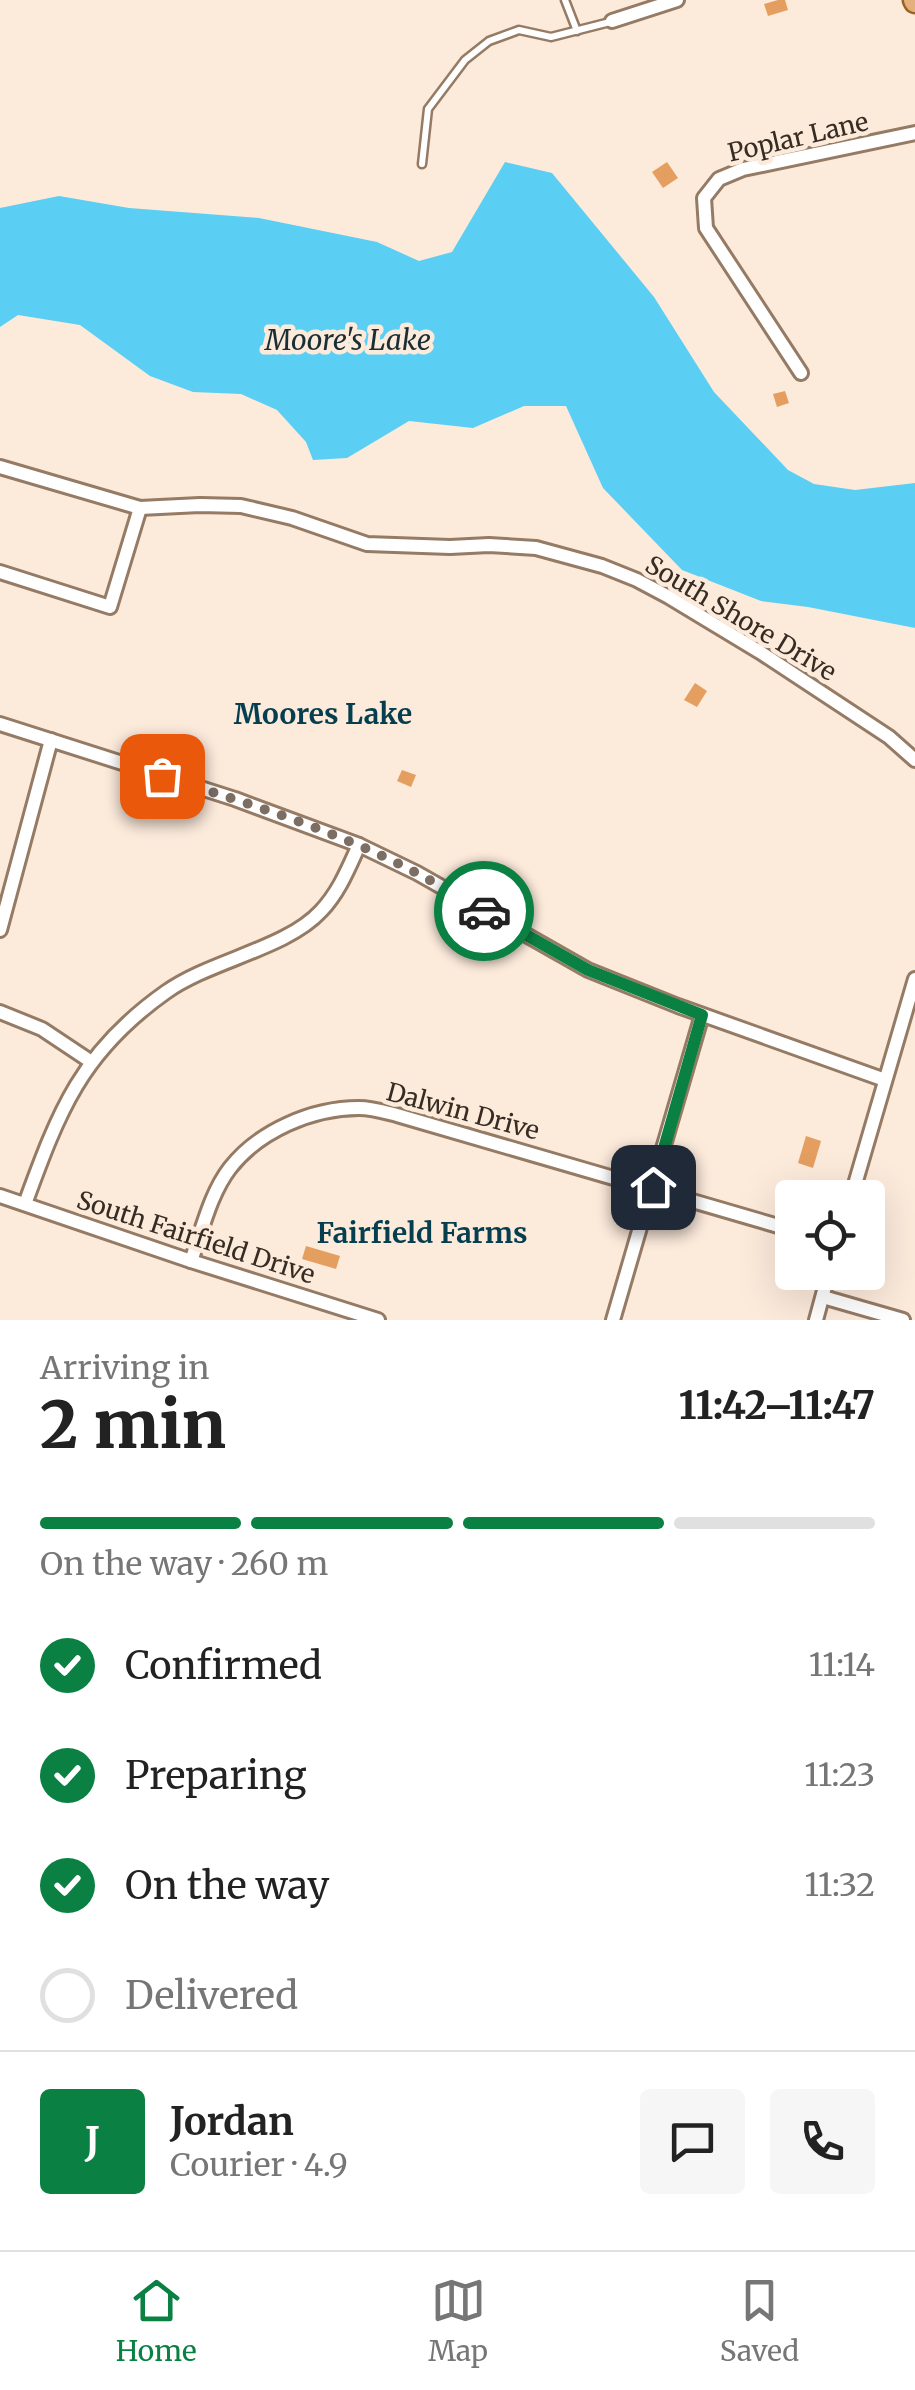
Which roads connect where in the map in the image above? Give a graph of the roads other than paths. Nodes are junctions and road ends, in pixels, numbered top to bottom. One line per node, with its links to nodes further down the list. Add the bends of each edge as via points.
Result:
1 (565, 0): 4 (lane)
2 (678, 0): 3 (street)
3 (612, 22): 4 (lane)
4 (577, 30): 6 (lane, via 551,37 520,30 466,60 428,109)
5 (915, 133): 7 (street, Poplar Lane, via 743,169 719,179 704,198 706,228)
6 (422, 164)
7 (801, 373)
8 (0, 468): 9 (street, South Shore Drive)
9 (140, 508): 10 (street, via 110,607); 13 (street, South Shore Drive, via 241,506 368,544 536,548 602,566 760,652)
10 (0, 572)
11 (0, 724): 12 (street)
12 (51, 740): 14 (street); 15 (street)
13 (915, 760)
14 (359, 845): 18 (street, via 588,970); 19 (street, via 319,914 284,938 169,989)
15 (0, 930)
16 (915, 979): 20 (street)
17 (0, 1012): 19 (street, via 42,1029)
18 (702, 1015): 20 (street); 22 (street)
19 (90, 1061): 24 (street, via 50,1136)
20 (886, 1080): 21 (street)
21 (856, 1180)
22 (653, 1187): 25 (street, Dalwin Drive); 26 (street, Dalwin Drive, via 397,1114 327,1112 276,1130 228,1170); 30 (street)
23 (0, 1196): 24 (street, South Fairfield Drive)
24 (25, 1204): 26 (street, South Fairfield Drive)
25 (775, 1225)
26 (192, 1261): 29 (street, South Fairfield Drive)
27 (825, 1290): 28 (street)
28 (823, 1297): 31 (street); 32 (street)
29 (378, 1320)
30 (612, 1320)
31 (816, 1320)
32 (903, 1320)

